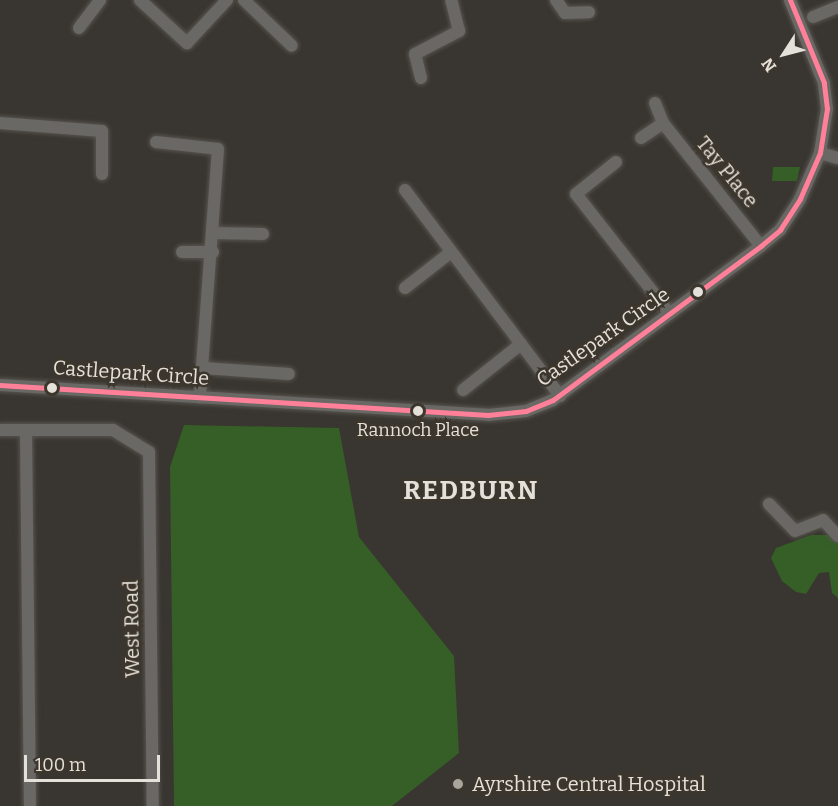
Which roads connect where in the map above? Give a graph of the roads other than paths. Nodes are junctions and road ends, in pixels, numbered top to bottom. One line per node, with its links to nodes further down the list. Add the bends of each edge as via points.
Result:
1 (100, 0): 11 (street)
2 (140, 0): 3 (street, via 187,43)
3 (227, 0)
4 (244, 0): 12 (street)
5 (451, 0): 13 (street, via 459,31 415,54)
6 (556, 0): 9 (street, via 565,13)
7 (790, 0): 19 (street, Castlepark Circle, via 824,82 827,109)
8 (838, 7): 10 (street)
9 (589, 12)
10 (813, 17)
11 (79, 28)
12 (292, 46)
13 (421, 78)
14 (655, 103): 16 (street, Tay Place)
15 (0, 123): 22 (street, via 102,131)
16 (663, 123): 17 (street); 26 (street, Tay Place)
17 (640, 138)
18 (156, 142): 24 (street, via 218,149)
19 (820, 153): 20 (street); 26 (street, Castlepark Circle, via 800,199 780,230)
20 (838, 158)
21 (616, 162): 31 (street, via 576,194)
22 (102, 174)
23 (405, 190): 29 (street)
24 (214, 233): 25 (street); 28 (street)
25 (263, 234)
26 (761, 246): 31 (street, Castlepark Circle)
27 (182, 252): 28 (street)
28 (213, 252): 33 (street)
29 (451, 252): 30 (street); 32 (street)
30 (405, 288)
31 (670, 314): 37 (street, Castlepark Circle)
32 (521, 344): 36 (street); 37 (street)
33 (203, 368): 34 (street); 38 (street)
34 (289, 374)
35 (0, 385): 38 (street, Castlepark Circle)
36 (463, 390)
37 (560, 396): 38 (street, Castlepark Circle, via 526,411 488,415)
38 (200, 397)
39 (0, 430): 40 (street)
40 (26, 430): 43 (street); 44 (street, West Road, via 113,430 149,452)
41 (769, 504): 42 (street, via 795,531 823,520)
42 (838, 536)
43 (30, 806)
44 (153, 806)

